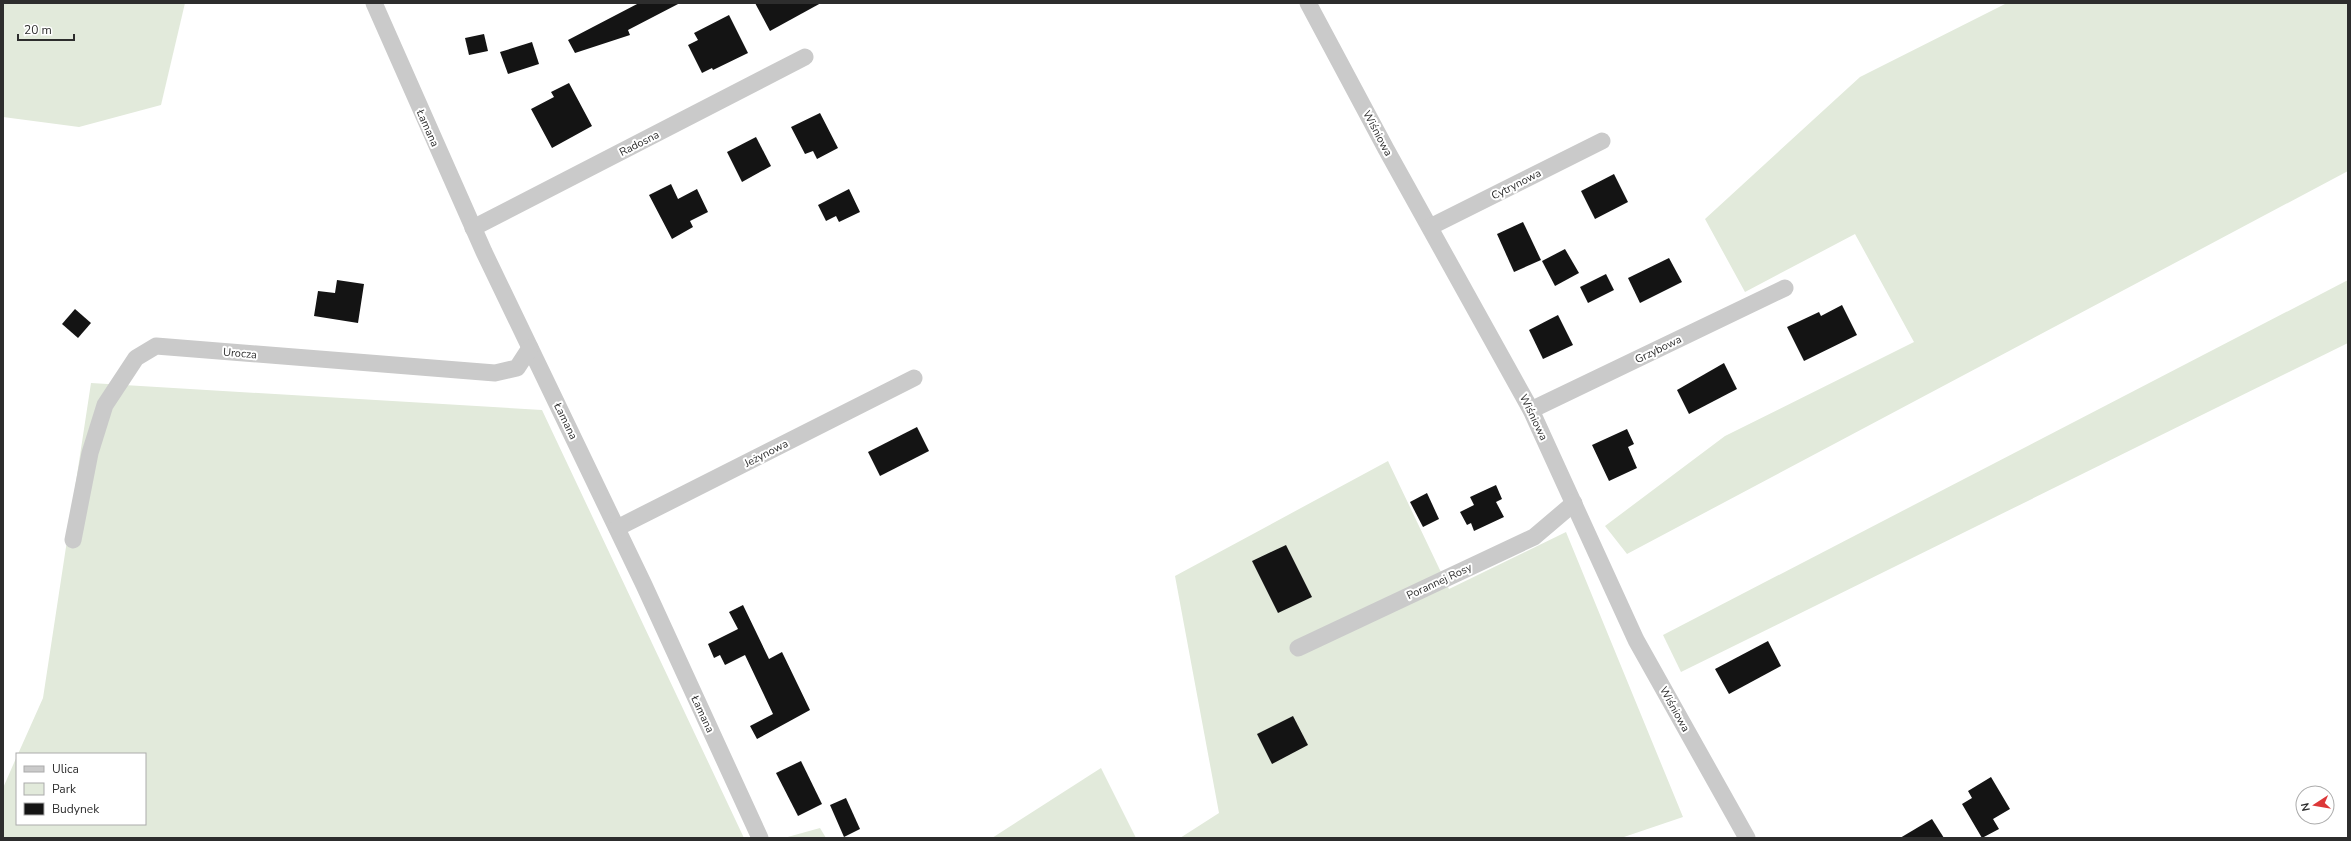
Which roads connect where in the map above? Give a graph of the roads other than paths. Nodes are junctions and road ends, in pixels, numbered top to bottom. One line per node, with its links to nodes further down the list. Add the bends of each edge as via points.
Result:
1 (374, 3): 6 (street, Łamana)
2 (1308, 3): 5 (street, Wiśniowa)
3 (805, 57): 6 (street, Radosna)
4 (1602, 141): 5 (street, Cytrynowa)
5 (1430, 227): 10 (street, Wiśniowa)
6 (473, 228): 8 (street, Łamana)
7 (1785, 288): 10 (street, Grzybowa)
8 (530, 348): 12 (street, Łamana); 13 (street, Urocza, via 517,368 495,373 156,346 136,358 105,406 90,453)
9 (914, 378): 12 (street, Jeżynowa)
10 (1531, 410): 11 (street, Wiśniowa)
11 (1574, 503): 14 (street, Porannej Rosy, via 1534,537); 16 (street, Wiśniowa, via 1636,640)
12 (617, 528): 15 (street, Łamana)
13 (73, 540)
14 (1298, 648)
15 (760, 838)
16 (1747, 838)

